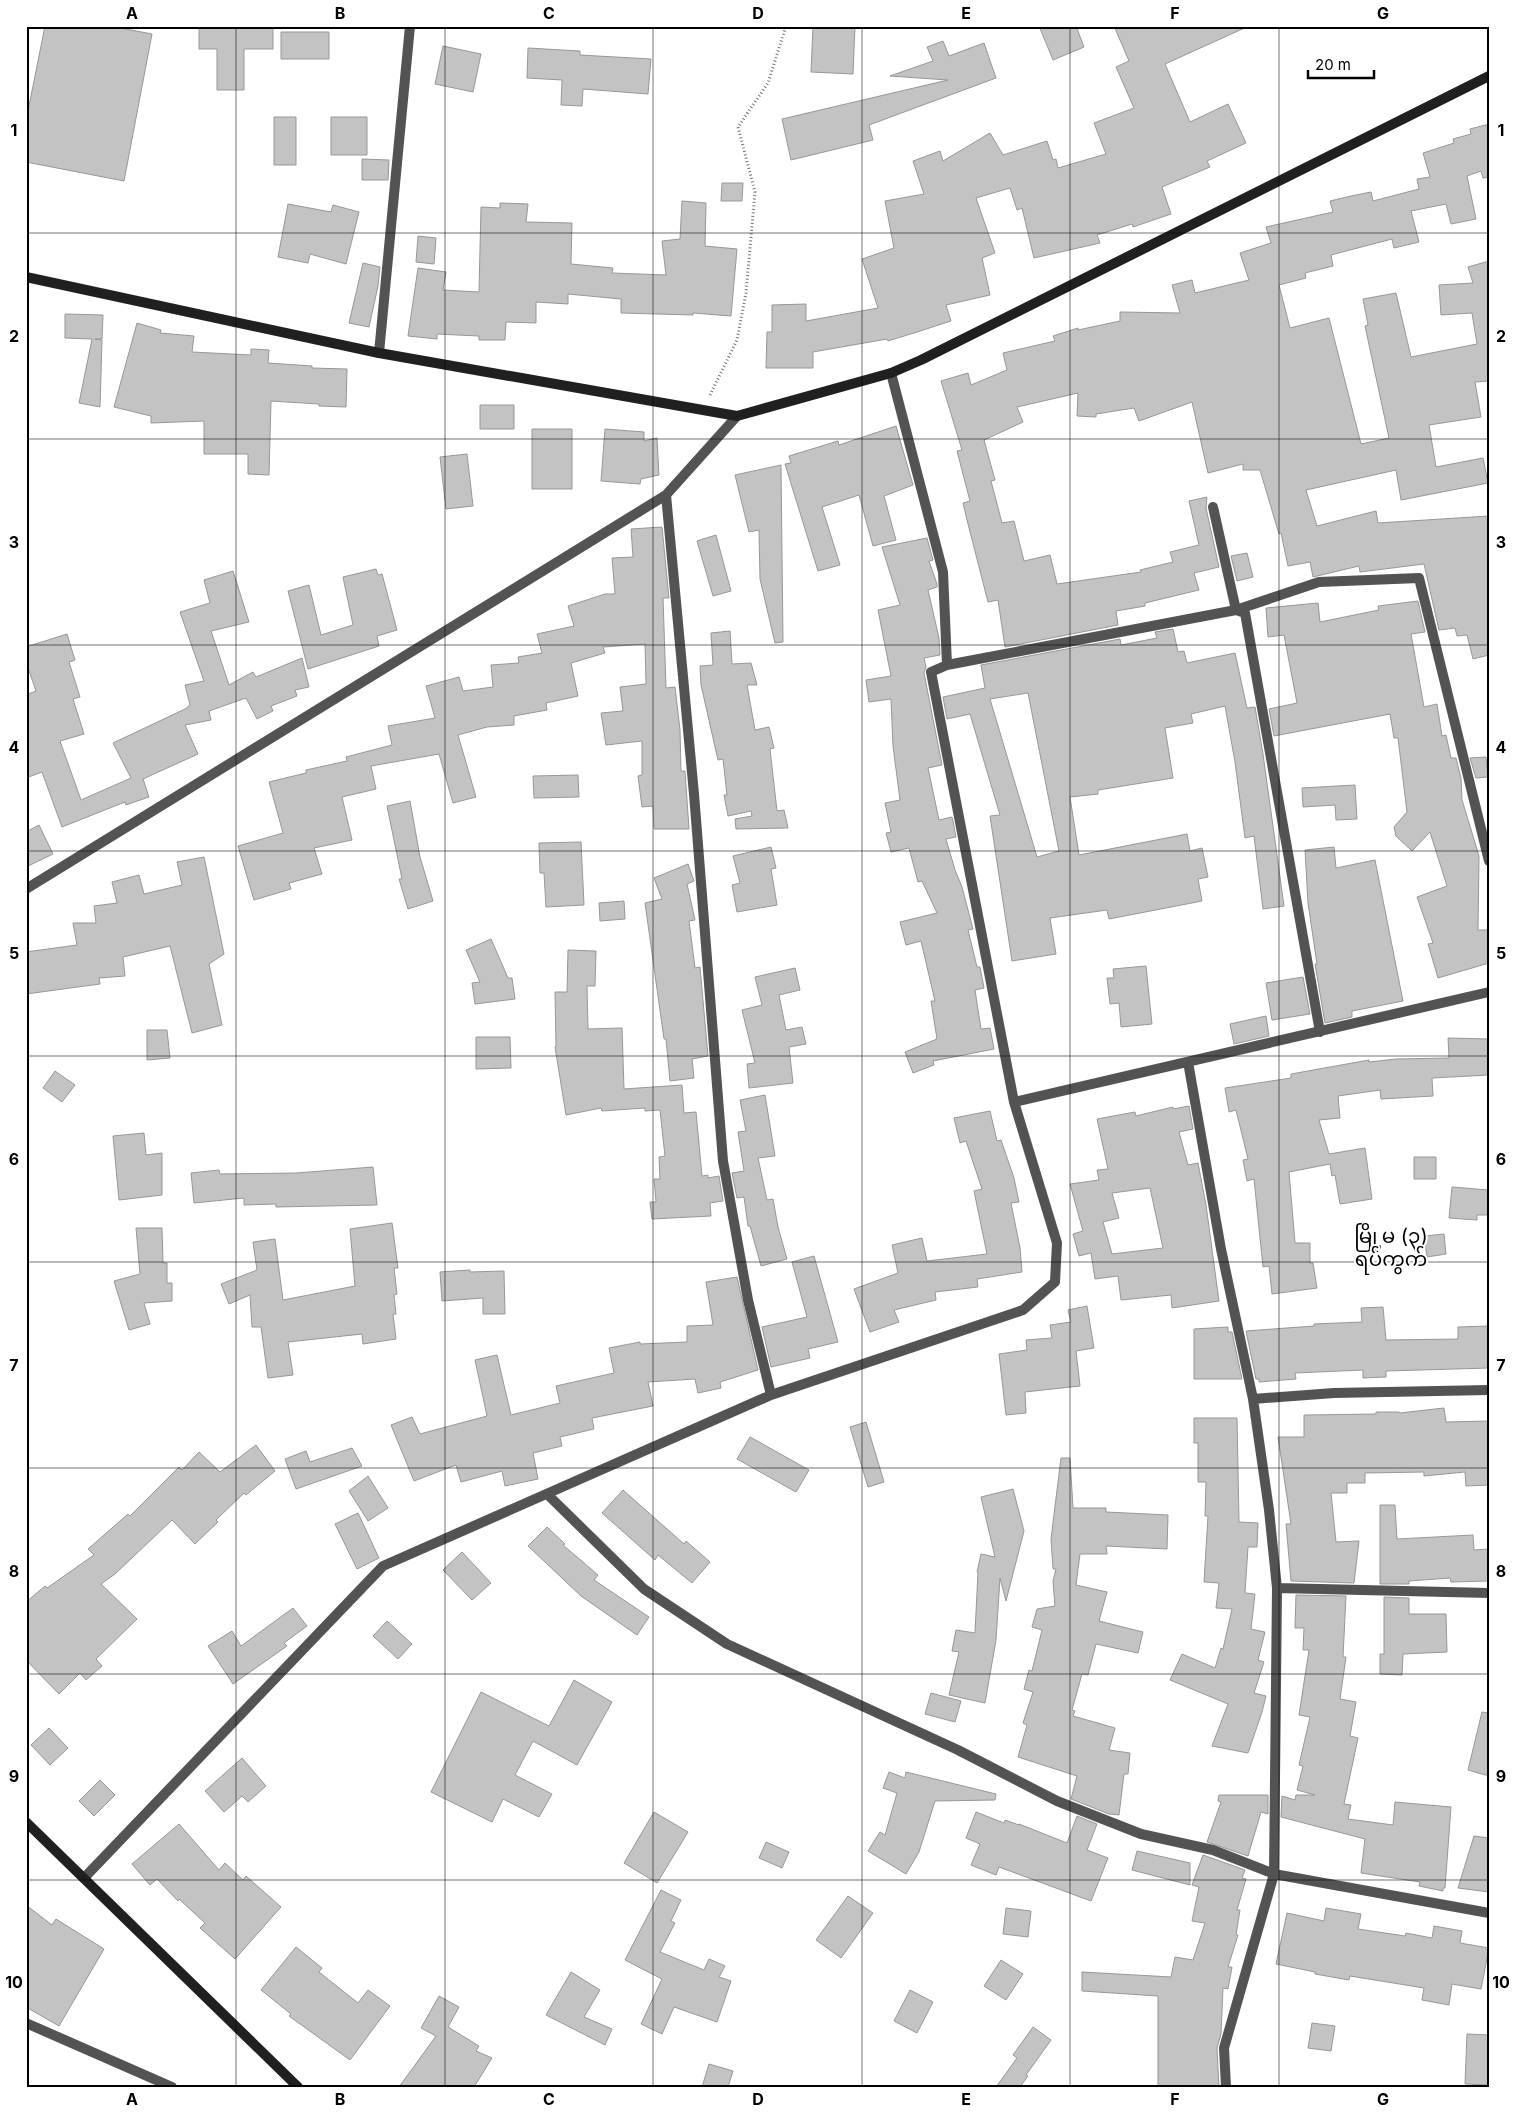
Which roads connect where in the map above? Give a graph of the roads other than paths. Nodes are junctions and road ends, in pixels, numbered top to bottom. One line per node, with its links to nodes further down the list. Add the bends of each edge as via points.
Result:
1 (410, 26): 4 (street)
2 (1489, 76): 5 (main road)
3 (26, 277): 4 (main road)
4 (380, 353): 6 (main road)
5 (891, 373): 6 (main road); 10 (street, via 943,572)
6 (737, 416): 7 (street)
7 (666, 496): 12 (street); 18 (street, via 723,1161 748,1300)
8 (1213, 507): 9 (street)
9 (1236, 610): 10 (street); 11 (street, via 1319,582 1420,578); 14 (street, via 1245,614)
10 (947, 665): 16 (street, via 931,672)
11 (1489, 861)
12 (26, 889)
13 (1489, 992): 14 (street)
14 (1320, 1032): 15 (street)
15 (1188, 1062): 16 (street); 19 (street, via 1221,1249)
16 (1014, 1102): 18 (street, via 1057,1242 1055,1282 1023,1310)
17 (1489, 1390): 19 (street)
18 (771, 1395): 20 (street)
19 (1253, 1399): 21 (street)
20 (547, 1494): 24 (street, via 644,1590 727,1644 958,1750 1057,1801 1141,1834 1213,1850); 25 (street, via 383,1566)
21 (1277, 1588): 22 (street); 24 (street)
22 (1489, 1593)
23 (26, 1822): 25 (main road)
24 (1274, 1874): 26 (street); 30 (street, via 1224,2048)
25 (84, 1878): 29 (main road)
26 (1489, 1913)
27 (26, 2023): 28 (street)
28 (172, 2087)
29 (298, 2087)
30 (1226, 2087)

